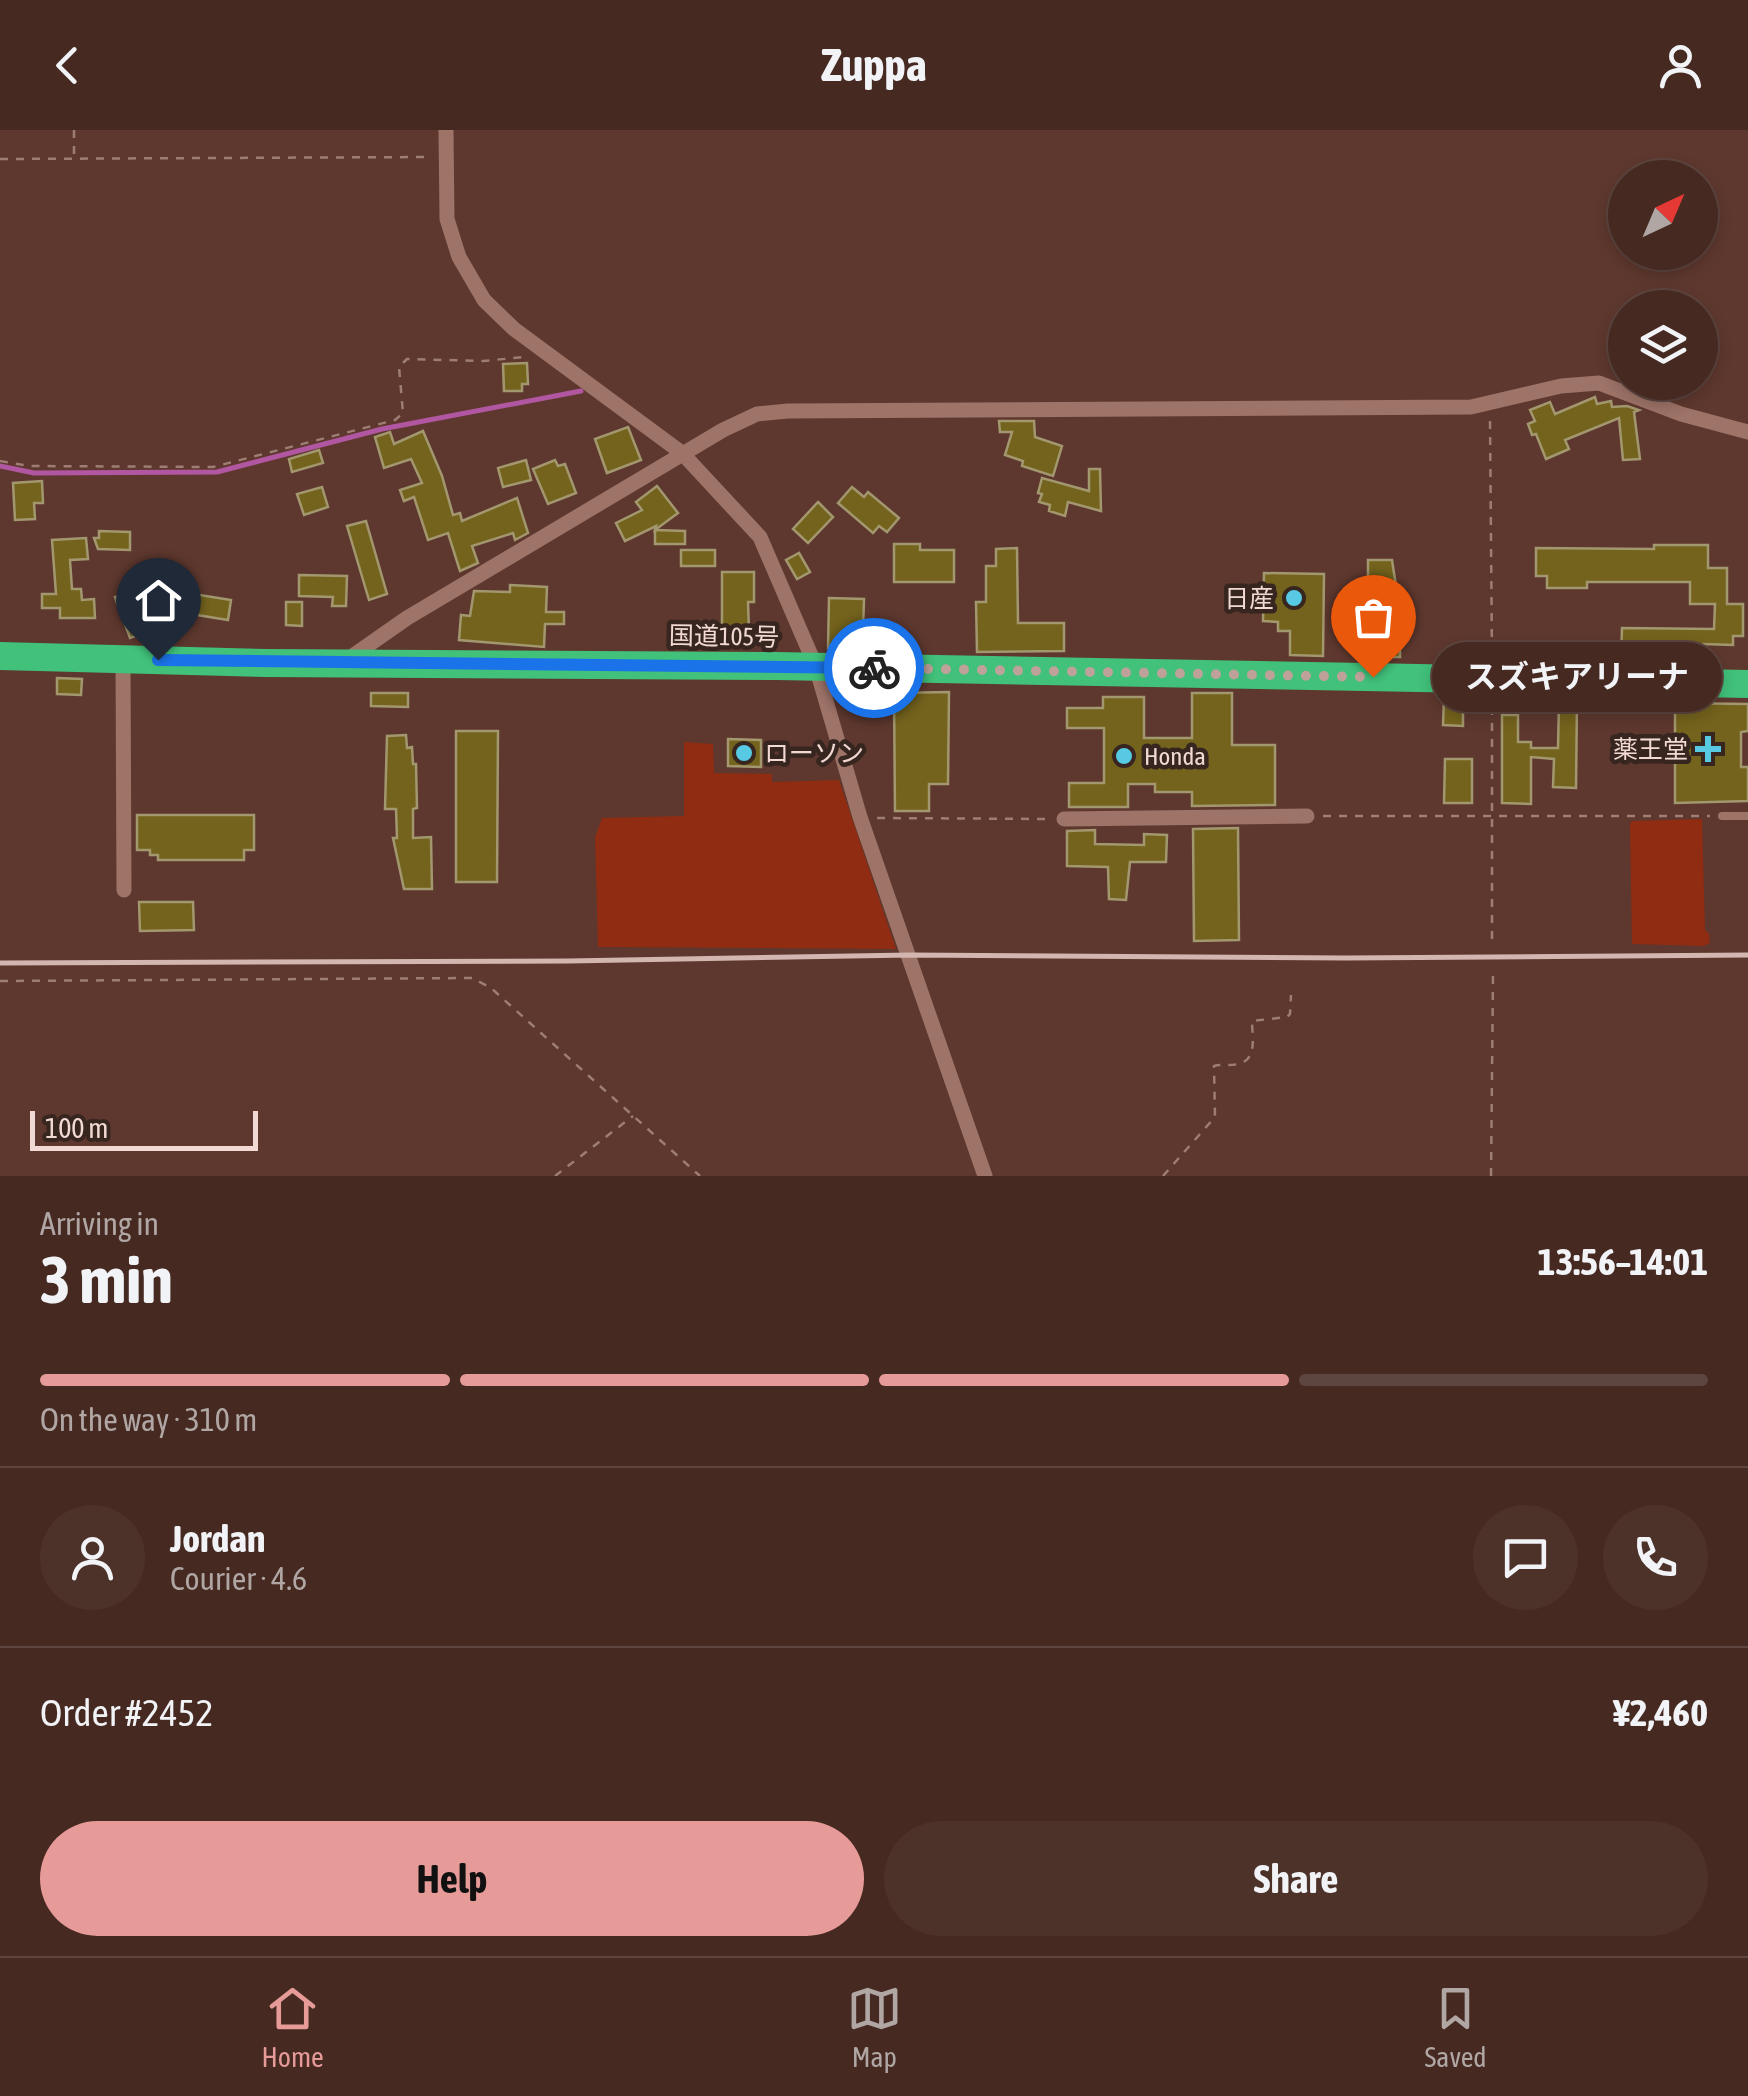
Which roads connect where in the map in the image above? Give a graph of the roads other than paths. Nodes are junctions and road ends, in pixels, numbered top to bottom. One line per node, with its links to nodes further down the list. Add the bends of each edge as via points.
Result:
1 (446, 130): 3 (street, via 447,219 458,257 484,300)
2 (1748, 432): 3 (street, via 1599,383 1471,407 788,411 757,414)
3 (682, 454): 6 (street); 7 (street, via 760,537)
4 (0, 656): 5 (highway, 国道105号)
5 (123, 659): 6 (highway, 国道105号); 13 (street)
6 (344, 662): 7 (highway, 国道105号)
7 (816, 667): 8 (highway, 国道105号); 14 (street, via 860,818)
8 (1748, 684)
9 (1307, 816): 12 (street)
10 (1722, 816): 11 (lane)
11 (1748, 816)
12 (1064, 819)
13 (124, 890)
14 (985, 1176)

